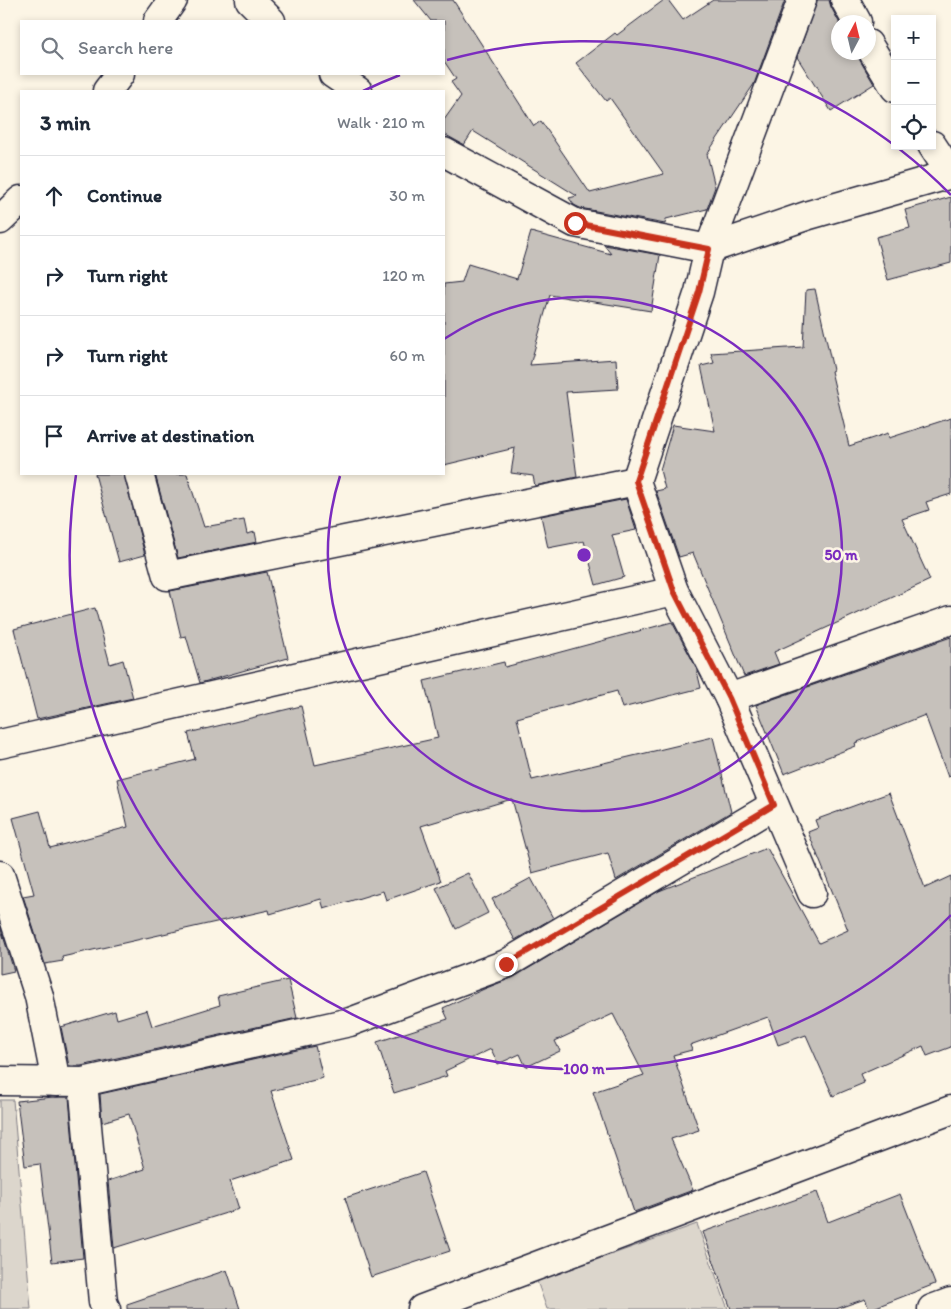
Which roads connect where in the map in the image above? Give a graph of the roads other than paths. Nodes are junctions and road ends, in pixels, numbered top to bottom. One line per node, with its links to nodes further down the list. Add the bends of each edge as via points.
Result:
1 (173, 0): 6 (street)
2 (250, 0): 7 (street)
3 (802, 0): 19 (street)
4 (845, 0): 5 (street)
5 (853, 15)
6 (159, 20)
7 (270, 20)
8 (876, 57): 11 (street)
9 (119, 75): 12 (street)
10 (334, 75): 13 (street)
11 (891, 81)
12 (108, 90)
13 (357, 90)
14 (935, 150): 16 (street)
15 (445, 153): 19 (street, via 575,223)
16 (951, 174): 19 (street, via 809,215)
17 (20, 201): 18 (street)
18 (0, 220)
19 (709, 249): 21 (street, via 699,292)
20 (139, 475): 21 (street, via 167,576)
21 (636, 481): 22 (street)
22 (674, 591): 24 (street); 25 (street)
23 (951, 620): 24 (street)
24 (729, 698): 26 (street)
25 (0, 744)
26 (774, 805): 28 (street); 31 (street, via 506,964 350,1022)
27 (0, 875): 30 (street, via 39,996)
28 (812, 892)
29 (0, 1081): 30 (street)
30 (56, 1082): 31 (street)
31 (83, 1082): 34 (street)
32 (951, 1110): 35 (street)
33 (951, 1302): 36 (street)
34 (106, 1309)
35 (422, 1309)
36 (932, 1309)

